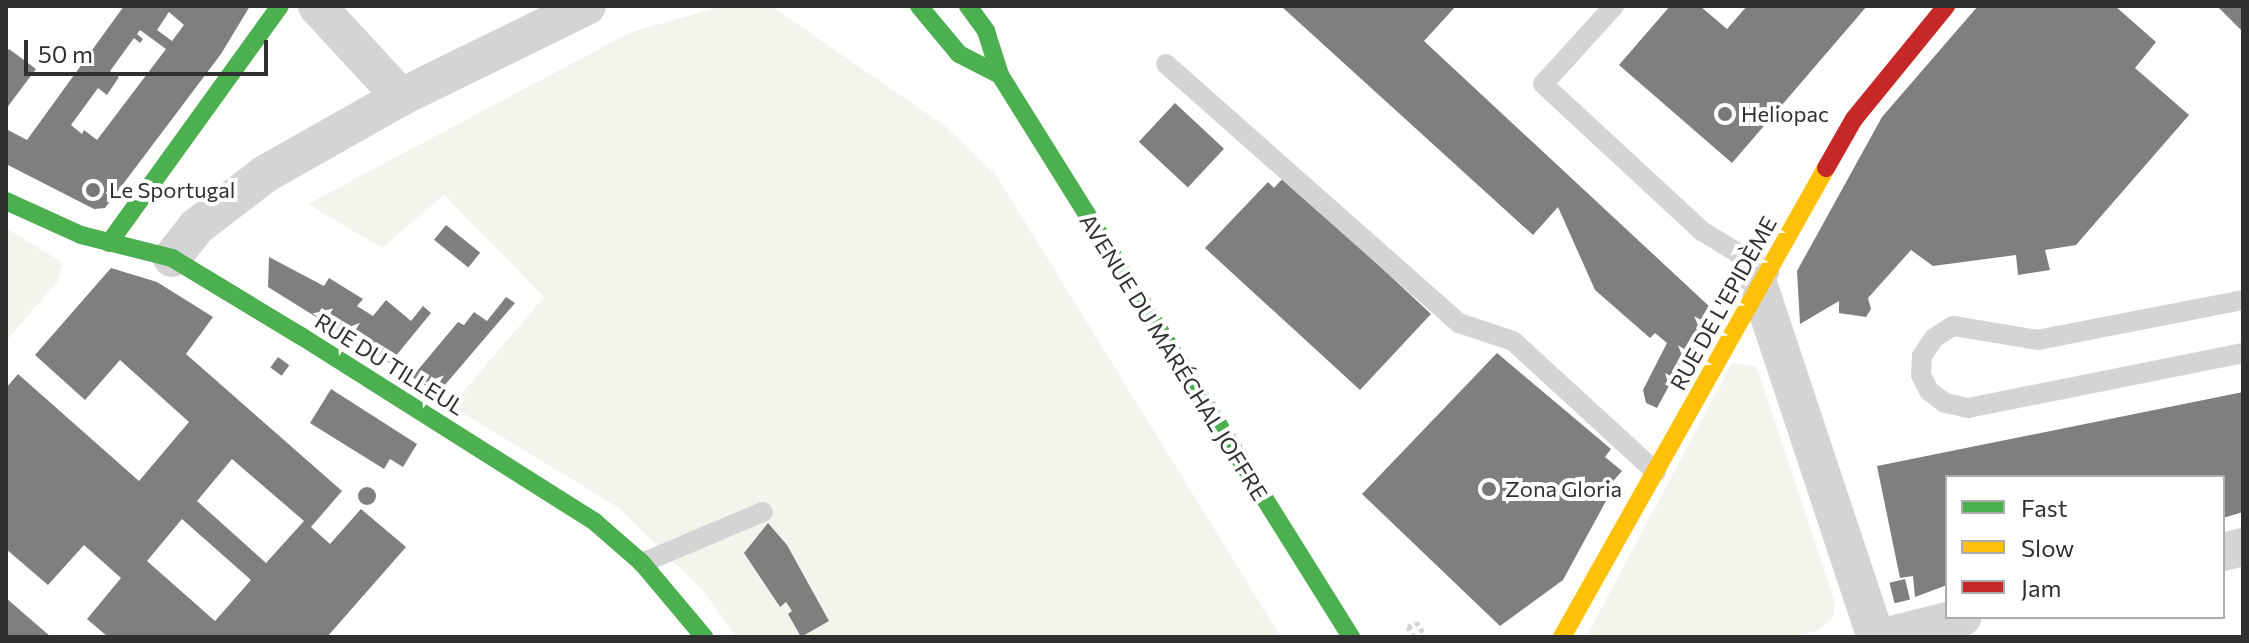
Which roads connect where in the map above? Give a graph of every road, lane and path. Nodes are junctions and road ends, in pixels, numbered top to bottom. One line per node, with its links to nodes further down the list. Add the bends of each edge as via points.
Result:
1 (280, 6): 14 (street)
2 (317, 6): 12 (street)
3 (564, 6): 9 (street)
4 (587, 6): 9 (street)
5 (919, 6): 11 (street, via 959,54)
6 (968, 6): 11 (street, AVENUE DU MARÉCHAL JOFFRE, via 986,31)
7 (1614, 6): 16 (lane, via 1543,84)
8 (1946, 6): 16 (street, RUE DE L'EPIDÈME, via 1854,119)
9 (504, 44): 12 (street)
10 (1166, 64): 19 (lane, via 1459,323 1513,341)
11 (1000, 75): 24 (street, AVENUE DU MARÉCHAL JOFFRE)
12 (401, 97): 15 (street, via 265,174 196,227)
13 (6, 201): 14 (street, RUE DU TILLEUL)
14 (109, 243): 15 (street, RUE DU TILLEUL)
15 (172, 258): 21 (street, RUE DU TILLEUL, via 595,522)
16 (1764, 281): 19 (street, RUE DE L'EPIDÈME); 28 (street)
17 (2243, 300): 18 (lane, via 2038,340 1953,326 1934,338 1922,356 1921,375 1929,391 1945,403 1968,408)
18 (2243, 353)
19 (1656, 472): 27 (street, RUE DE L'EPIDÈME)
20 (763, 512): 21 (lane)
21 (642, 563): 23 (street, RUE DU TILLEUL)
22 (1955, 619): 29 (street)
23 (704, 637)
24 (1351, 637)
25 (1414, 637): 26 (path, via 1408,627 1416,622)
26 (1426, 637)
27 (1562, 637)
28 (1876, 637)
29 (1884, 637)

